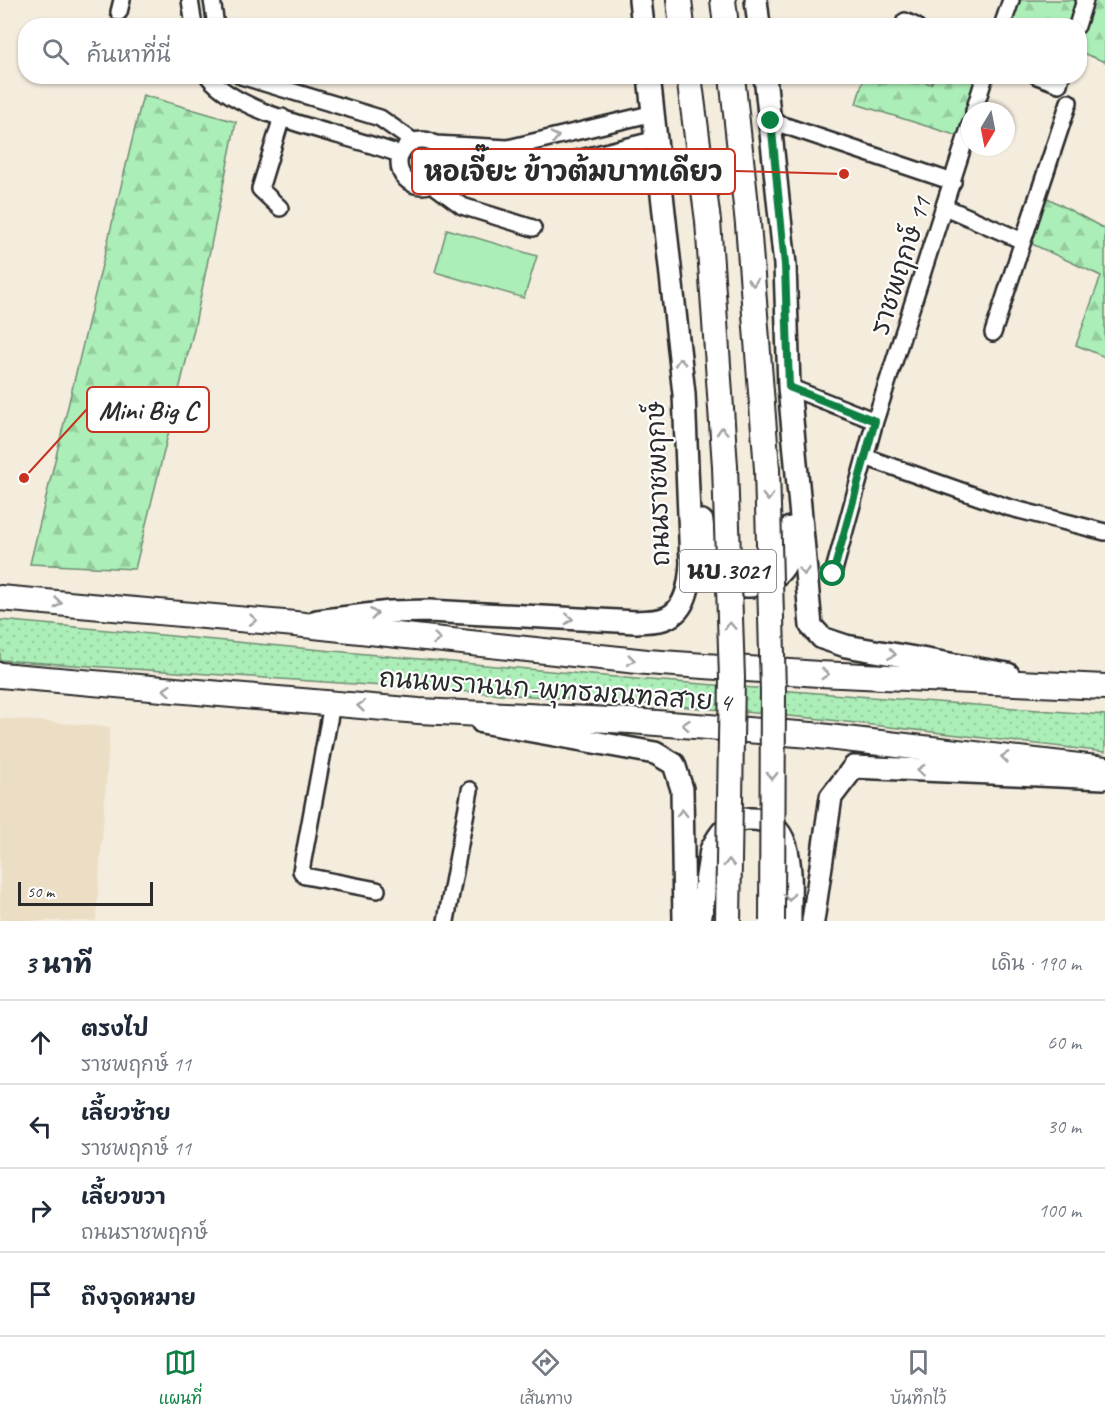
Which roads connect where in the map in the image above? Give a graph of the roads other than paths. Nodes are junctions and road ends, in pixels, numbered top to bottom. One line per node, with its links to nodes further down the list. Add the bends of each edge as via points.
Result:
1 (190, 0): 9 (street)
2 (212, 0): 10 (street)
3 (640, 0): 11 (main road)
4 (679, 0): 12 (main road)
5 (723, 0): 13 (main road)
6 (756, 0): 14 (main road)
7 (1011, 0): 15 (street)
8 (1085, 0): 16 (street)
9 (193, 18)
10 (215, 18)
11 (642, 18)
12 (681, 18)
13 (725, 18)
14 (758, 18)
15 (1005, 18)
16 (1079, 18)
17 (214, 84): 27 (street, via 232,98)
18 (260, 84): 27 (street)
19 (268, 84): 32 (street, via 380,118)
20 (650, 84): 28 (main road, ถนนราชพฤกษ์ / นบ.3021)
21 (690, 84): 64 (main road, นบ.3021, one-way to 21, bridge, via 732,678 725,466 708,221)
22 (733, 84): 65 (main road, นบ.3021, one-way to 65, bridge, via 767,469 773,691)
23 (766, 84): 30 (main road, นบ.3021)
24 (982, 84): 25 (street)
25 (977, 102)
26 (1069, 102): 42 (street)
27 (255, 106): 29 (street)
28 (654, 114): 31 (main road, ถนนราชพฤกษ์ / นบ.3021); 33 (street, one-way to 28, via 508,148)
29 (282, 117): 34 (street, via 373,143); 40 (street, via 260,189)
30 (771, 121): 37 (street); 44 (main road, นบ.3021, via 785,265)
31 (657, 139): 36 (street, via 516,174); 45 (main road, ถนนราชพฤกษ์ / นบ.3021, one-way to 31)
32 (414, 142): 33 (street); 34 (street)
33 (435, 144): 36 (street, via 443,154)
34 (400, 155): 38 (street, via 401,172 409,182 420,186)
35 (961, 155): 37 (street, ราชพฤกษ์ 11)
36 (444, 167): 38 (street)
37 (953, 182): 39 (street, ราชพฤกษ์ 11)
38 (432, 184): 41 (street, via 462,206)
39 (945, 207): 42 (street); 46 (street, ราชพฤกษ์ 11)
40 (280, 208)
41 (533, 228)
42 (1023, 241): 43 (street)
43 (993, 333)
44 (789, 393): 45 (main road, via 790,546 787,561 778,573 753,586 738,586 724,580 707,557); 46 (street); 53 (main road, นบ.3021, one-way to 53, via 811,627 822,638 846,646)
45 (684, 394): 51 (main road, ถนนราชพฤกษ์ / นบ.3021, one-way to 45, via 390,612 636,622 666,618 679,606 689,588 691,533)
46 (875, 421): 47 (street, ราชพฤกษ์ 11)
47 (865, 457): 48 (street, via 1007,507); 49 (street, ราชพฤกษ์ 11)
48 (1105, 531)
49 (833, 574)
50 (0, 598): 51 (main road, ถนนพรานนก-พุทธมณฑลสาย 4, one-way to 51)
51 (296, 624): 53 (main road, ถนนพรานนก-พุทธมณฑลสาย 4, one-way to 53, via 659,663)
52 (0, 675): 55 (main road, ถนนพรานนก-พุทธมณฑลสาย 4, one-way to 52)
53 (1058, 683): 54 (main road, ถนนพรานนก-พุทธมณฑลสาย 4)
54 (1105, 687)
55 (332, 704): 56 (main road, ถนนพรานนก-พุทธมณฑลสาย 4, one-way to 55); 60 (street, via 301,871 305,876)
56 (419, 711): 57 (main road, ถนนพรานนก-พุทธมณฑลสาย 4, one-way to 56, via 811,735); 62 (main road, one-way to 56, via 682,789 674,764 665,757)
57 (1105, 769)
58 (1105, 778): 67 (main road, one-way to 67, via 854,767 831,797)
59 (470, 790): 61 (street)
60 (377, 890)
61 (446, 921)
62 (684, 921)
63 (700, 921): 66 (main road, one-way to 66, via 715,842 731,823 755,818 773,826 785,840 789,852)
64 (728, 921)
65 (772, 921)
66 (790, 921)
67 (813, 921)

